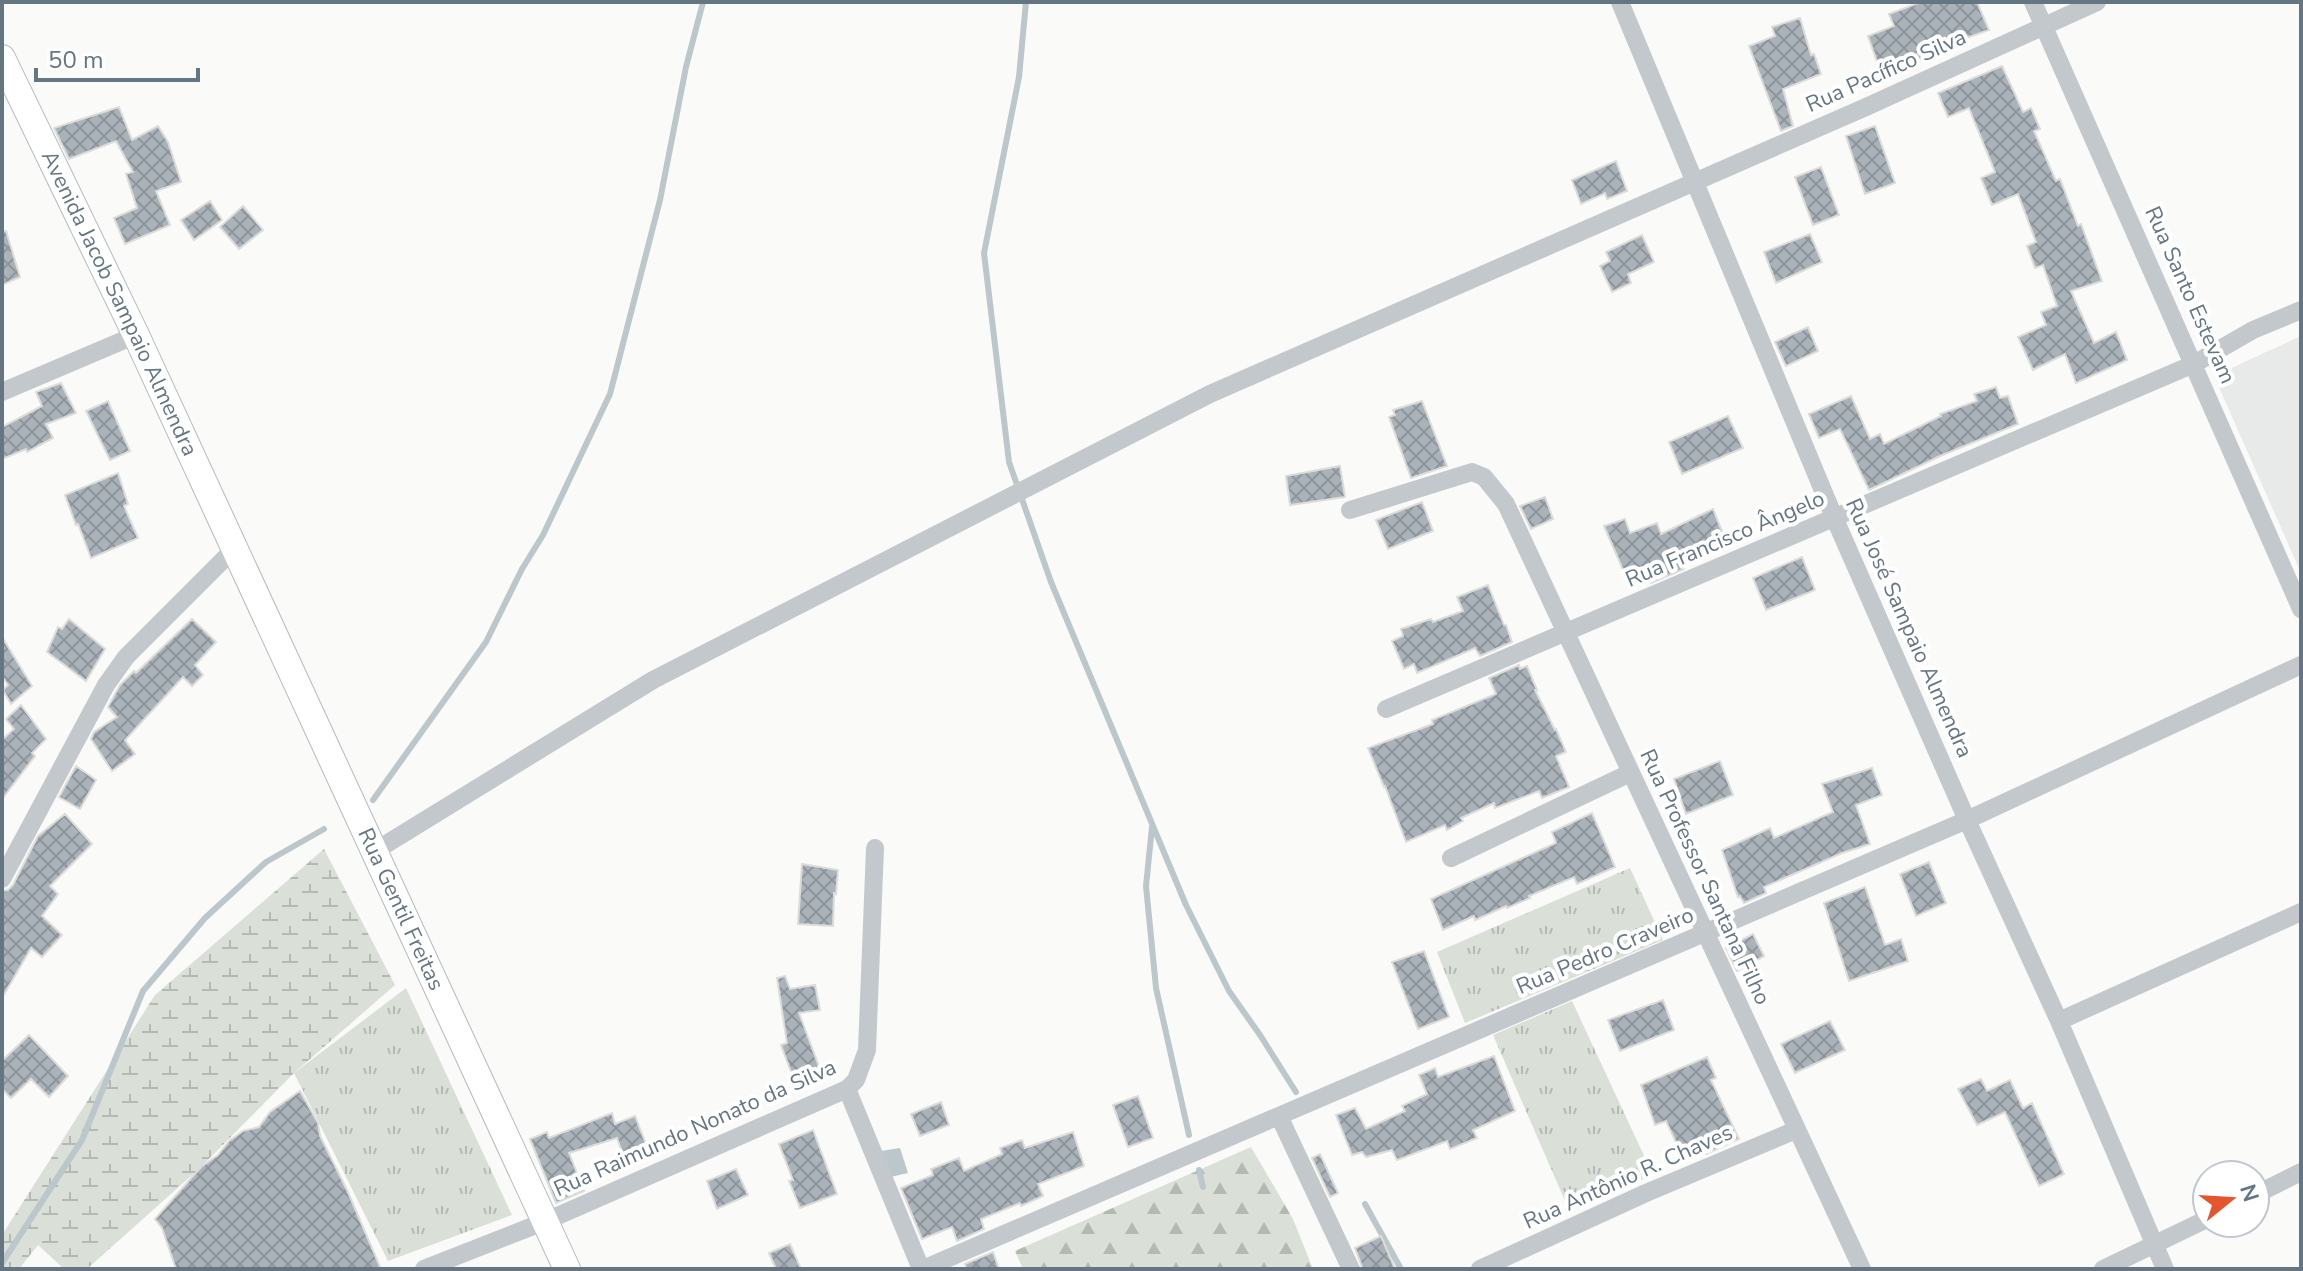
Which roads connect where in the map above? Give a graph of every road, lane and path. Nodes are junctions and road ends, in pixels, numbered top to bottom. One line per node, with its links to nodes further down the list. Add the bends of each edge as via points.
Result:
1 (1620, 2): 6 (street, Rua José Sampaio Almendra)
2 (2033, 2): 4 (street, Rua Santo Estevam)
3 (2097, 2): 4 (street, Rua Pacífico Silva)
4 (2044, 27): 6 (street, Rua Pacífico Silva); 9 (street, Rua Santo Estevam)
5 (2, 58): 8 (main road, Avenida Jacob Sampaio Almendra)
6 (1694, 182): 12 (street, Rua José Sampaio Almendra); 21 (street, Rua Pacífico Silva, via 1210,394 653,680)
7 (2301, 310): 9 (street, Rua Francisco Ângelo)
8 (136, 335): 10 (street); 13 (main road, Avenida Jacob Sampaio Almendra)
9 (2194, 364): 12 (street, Rua Francisco Ângelo); 14 (street, Rua Santo Estevam)
10 (2, 392)
11 (1350, 510): 15 (street, Rua Professor Santana Filho, via 1472,472 1484,477 1506,504)
12 (1834, 517): 15 (street, Rua Francisco Ângelo); 19 (street, Rua José Sampaio Almendra)
13 (235, 548): 21 (main road, Rua Gentil Freitas); 23 (street, via 126,657 106,685)
14 (2301, 609)
15 (1566, 634): 17 (street, Rua Francisco Ângelo); 18 (street, Rua Professor Santana Filho)
16 (2301, 665): 19 (street, Rua Pedro Craveiro)
17 (1386, 709)
18 (1630, 773): 22 (street); 25 (street, Rua Professor Santana Filho)
19 (1967, 820): 25 (street, Rua Pedro Craveiro); 26 (street, Rua José Sampaio Almendra)
20 (875, 848): 27 (street, Rua Raimundo Nonato da Silva, via 867,1050)
21 (375, 851): 32 (main road, Rua Gentil Freitas)
22 (1451, 858)
23 (2, 879)
24 (2301, 912): 26 (street)
25 (1705, 934): 28 (street, Rua Pedro Craveiro); 29 (street, Rua Professor Santana Filho)
26 (2059, 1021): 34 (street, Rua José Sampaio Almendra)
27 (847, 1089): 32 (street, Rua Raimundo Nonato da Silva); 37 (street)
28 (1279, 1116): 37 (street, Rua Pedro Craveiro); 38 (street)
29 (1796, 1130): 39 (street, Rua Antônio R. Chaves); 40 (street, Rua Professor Santana Filho)
30 (2301, 1172): 31 (street)
31 (2271, 1187)
32 (546, 1221): 35 (street, Rua Raimundo Nonato da Silva); 36 (main road, Rua Gentil Freitas)
33 (2191, 1227): 34 (street)
34 (2154, 1244): 41 (street); 42 (street, Rua José Sampaio Almendra)
35 (424, 1269)
36 (567, 1269)
37 (922, 1269)
38 (1351, 1269)
39 (1480, 1269)
40 (1862, 1269)
41 (2103, 1269)
42 (2165, 1269)

